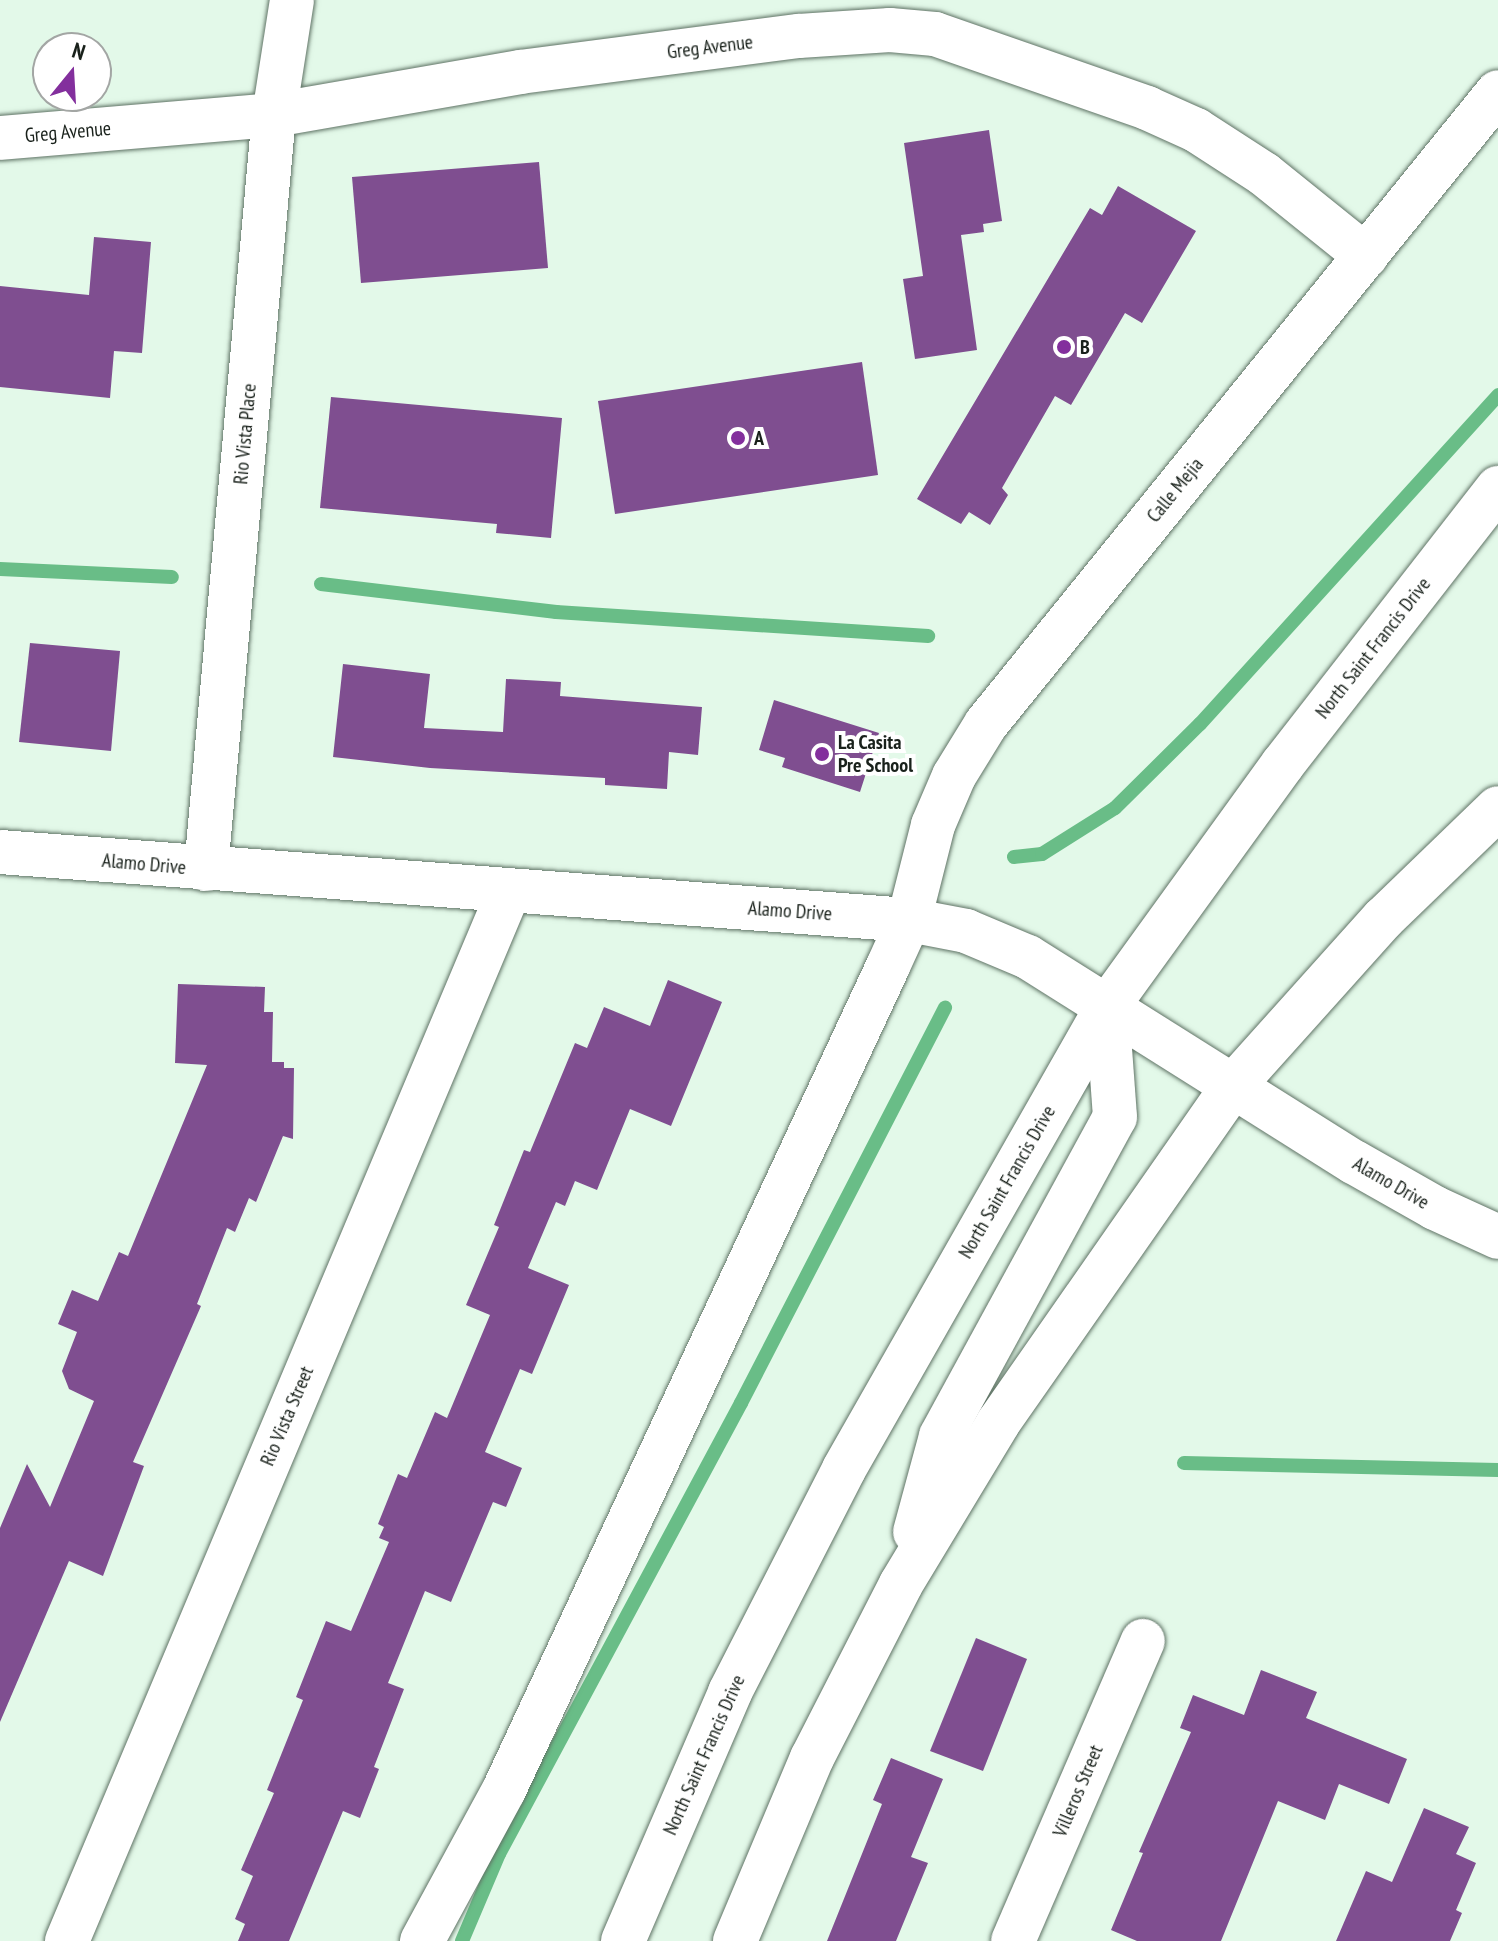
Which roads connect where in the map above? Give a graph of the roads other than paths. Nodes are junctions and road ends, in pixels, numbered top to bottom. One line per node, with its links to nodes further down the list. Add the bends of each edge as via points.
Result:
1 (292, 0): 3 (main road, Rio Vista Place)
2 (1498, 92): 5 (main road, Calle Mejia)
3 (274, 115): 4 (main road, Greg Avenue); 5 (main road, Greg Avenue, via 520,72 799,36 890,30 935,34 1196,130 1264,174); 9 (main road, Rio Vista Place)
4 (0, 138)
5 (1366, 256): 11 (main road, Calle Mejia, via 986,724 942,800)
6 (1498, 488): 12 (main road, North Saint Francis Drive, via 1283,764)
7 (1498, 808): 13 (main road, via 1384,918)
8 (0, 852): 9 (main road, Alamo Drive)
9 (206, 869): 10 (main road, Alamo Drive)
10 (509, 891): 11 (main road, Alamo Drive); 17 (main road, Rio Vista Street)
11 (909, 920): 12 (main road, Alamo Drive, via 966,931 1014,951); 18 (main road, Calle Mejia, via 504,1790)
12 (1107, 1007): 13 (main road, Alamo Drive); 15 (main road, via 1115,1117 941,1436); 19 (main road, North Saint Francis Drive, via 830,1497 730,1692)
13 (1233, 1086): 14 (main road, Alamo Drive, via 1395,1186); 15 (main road, via 998,1423)
14 (1498, 1237)
15 (901, 1584): 20 (main road, via 812,1758)
16 (1143, 1641): 21 (main road, Villeros Street)
17 (67, 1941)
18 (422, 1941)
19 (623, 1941)
20 (735, 1941)
21 (1013, 1941)

